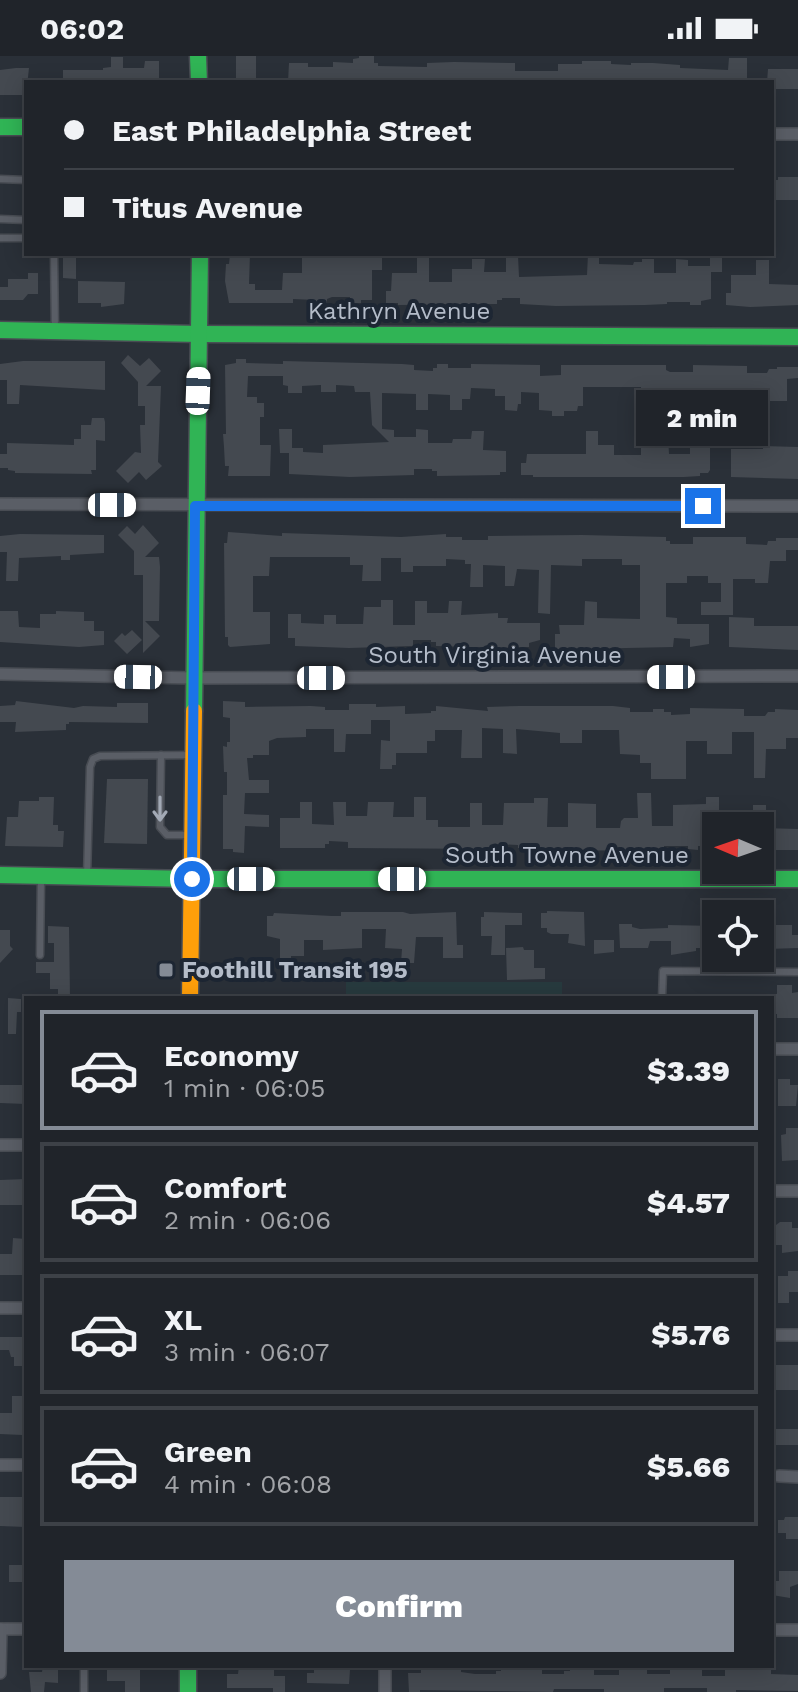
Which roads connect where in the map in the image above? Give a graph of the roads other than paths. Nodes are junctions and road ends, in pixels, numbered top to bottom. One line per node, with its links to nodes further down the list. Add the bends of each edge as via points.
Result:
1 (198, 56): 2 (street)
2 (199, 80)
3 (0, 127): 4 (street)
4 (24, 127)
5 (774, 134): 6 (street)
6 (798, 134)
7 (0, 179): 8 (lane)
8 (24, 180)
9 (0, 219): 10 (lane)
10 (24, 220)
11 (0, 238): 12 (lane)
12 (24, 238)
13 (54, 256): 16 (lane)
14 (200, 256): 17 (street)
15 (0, 330): 16 (street, Kathryn Avenue)
16 (55, 331): 17 (street, Kathryn Avenue)
17 (200, 334): 18 (street, Kathryn Avenue); 20 (street)
18 (798, 337)
19 (0, 504): 20 (street)
20 (195, 506): 21 (street); 24 (street)
21 (798, 506)
22 (0, 674): 24 (street, South Virginia Avenue)
23 (798, 676): 24 (street, South Virginia Avenue)
24 (194, 678): 26 (street)
25 (161, 755): 26 (lane); 27 (lane, one-way to 27, via 160,827 167,835); 30 (lane, via 93,759)
26 (193, 755): 27 (street)
27 (192, 835): 31 (street)
28 (0, 875): 29 (street, South Towne Avenue)
29 (41, 876): 30 (street, South Towne Avenue); 33 (lane)
30 (87, 877): 31 (street, South Towne Avenue)
31 (192, 879): 32 (street, South Towne Avenue); 35 (street)
32 (798, 879)
33 (40, 955)
34 (798, 972): 36 (lane, via 663,971)
35 (190, 996)
36 (662, 996)
37 (774, 1049): 38 (street)
38 (798, 1049)
39 (0, 1145): 40 (street)
40 (24, 1145)
41 (774, 1191): 42 (street)
42 (798, 1191)
43 (0, 1308): 44 (street)
44 (24, 1308)
45 (774, 1335): 46 (street)
46 (798, 1335)
47 (0, 1465): 48 (street)
48 (24, 1465)
49 (779, 1476): 50 (street)
50 (798, 1477)
51 (0, 1629): 52 (street); 58 (street)
52 (24, 1629)
53 (774, 1630): 54 (street)
54 (798, 1630)
55 (84, 1668): 59 (lane)
56 (188, 1668): 60 (street)
57 (385, 1668): 61 (street)
58 (0, 1673)
59 (84, 1692)
60 (188, 1692)
61 (385, 1692)

